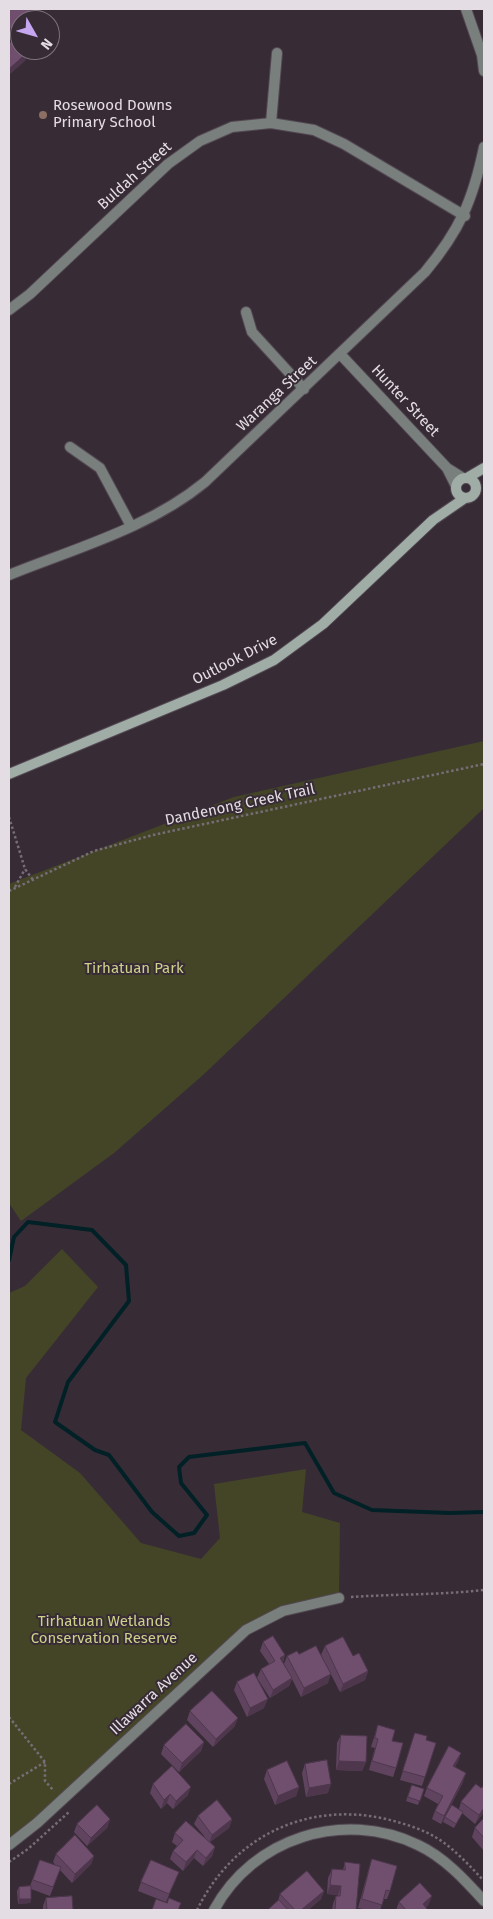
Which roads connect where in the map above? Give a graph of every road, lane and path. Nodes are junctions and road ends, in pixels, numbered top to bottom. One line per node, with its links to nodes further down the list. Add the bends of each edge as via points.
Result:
1 (468, 10): 3 (street)
2 (277, 53): 4 (street)
3 (484, 71)
4 (271, 123): 6 (street, Buldah Street, via 314,130 344,144); 7 (street, Buldah Street, via 232,127 200,141 168,164)
5 (484, 147): 6 (street, Waranga Street)
6 (465, 216): 9 (street, Waranga Street, via 426,272)
7 (9, 310)
8 (246, 312): 10 (street, via 252,332)
9 (341, 354): 10 (street, Waranga Street); 12 (street, Hunter Street)
10 (304, 390): 20 (street, Waranga Street, via 190,494 154,517)
11 (70, 447): 20 (street, via 100,468)
12 (447, 468): 14 (street, Hunter Street); 16 (street, Hunter Street)
13 (484, 468): 14 (street)
14 (465, 478): 16 (street); 17 (street, via 474,481)
15 (484, 478): 17 (street)
16 (456, 488): 18 (street); 19 (street, Outlook Drive)
17 (476, 489): 18 (street, via 472,496)
18 (465, 498): 19 (street, Outlook Drive)
19 (433, 520): 23 (street, Outlook Drive, via 323,624 274,660 223,685)
20 (131, 526): 21 (street, Waranga Street)
21 (9, 575)
22 (484, 764): 26 (path, Dandenong Creek Trail, via 153,835 94,851)
23 (11, 772)
24 (9, 817): 25 (path)
25 (25, 869): 26 (path); 27 (path)
26 (33, 880): 27 (path, Dandenong Creek Trail)
27 (14, 888): 28 (path, Dandenong Creek Trail)
28 (9, 891)
29 (484, 1590): 30 (path)
30 (339, 1598): 36 (street, Illawarra Avenue, via 283,1611 246,1630 37,1824)
31 (9, 1716): 32 (path)
32 (45, 1762): 33 (path); 34 (path, via 45,1781)
33 (9, 1784)
34 (56, 1794)
35 (71, 1809): 37 (path)
36 (9, 1845)
37 (9, 1862)
38 (484, 1901): 39 (street, via 452,1868 418,1845 377,1832 344,1829 304,1836 267,1852 233,1884)
39 (214, 1910)

